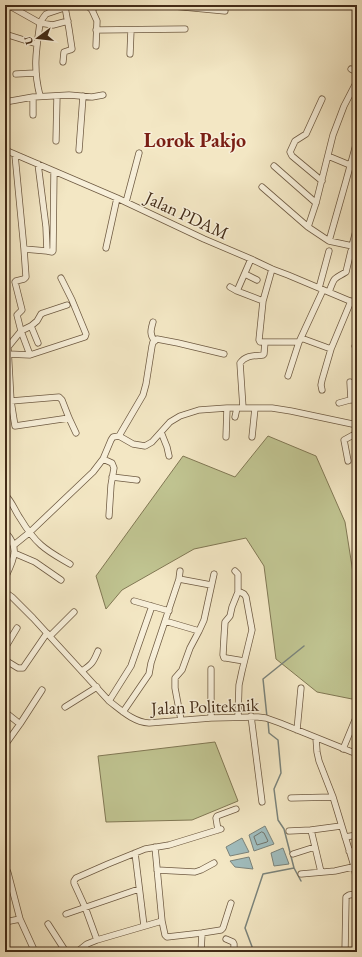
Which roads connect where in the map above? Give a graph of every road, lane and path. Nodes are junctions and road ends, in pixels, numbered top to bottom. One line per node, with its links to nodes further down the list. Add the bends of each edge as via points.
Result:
1 (8, 5): 12 (street)
2 (46, 5): 10 (street)
3 (73, 5): 7 (street)
4 (87, 5): 8 (street)
5 (97, 5): 8 (street)
6 (162, 5): 9 (street)
7 (60, 7): 10 (street); 11 (street)
8 (92, 10): 14 (street, via 96,16)
9 (225, 11)
10 (52, 12): 12 (street, via 46,14)
11 (68, 21): 12 (street, via 53,25); 20 (street, via 72,48 64,52)
12 (40, 23): 17 (street)
13 (185, 29): 15 (street)
14 (96, 30): 15 (street); 18 (street)
15 (131, 30): 19 (street)
16 (5, 34): 17 (street)
17 (37, 44): 23 (street)
18 (96, 46)
19 (130, 54)
20 (63, 62)
21 (351, 69): 22 (street)
22 (357, 72)
23 (35, 73): 24 (street); 27 (street)
24 (16, 74)
25 (357, 81): 40 (street, via 344,106)
26 (103, 95): 29 (street)
27 (40, 96): 28 (street); 30 (street)
28 (57, 96): 29 (street); 34 (street)
29 (83, 96): 37 (street)
30 (33, 97): 32 (street); 33 (street)
31 (322, 99): 46 (street, via 306,134 295,141 290,152)
32 (5, 102)
33 (33, 114)
34 (56, 141)
35 (357, 141): 42 (street)
36 (5, 150): 39 (street, Jalan PDAM)
37 (79, 150)
38 (139, 153): 49 (street)
39 (15, 155): 41 (street, Jalan PDAM); 56 (street)
40 (328, 156): 42 (street); 46 (street)
41 (38, 164): 45 (street, Jalan PDAM); 57 (street)
42 (350, 165): 44 (street); 53 (street)
43 (274, 166): 50 (street)
44 (357, 168)
45 (54, 171): 48 (street, Jalan PDAM); 57 (street, via 53,251)
46 (322, 181): 50 (street)
47 (262, 187): 51 (street)
48 (117, 198): 49 (street, Jalan PDAM); 54 (street)
49 (126, 202): 59 (street, Jalan PDAM)
50 (316, 203): 51 (street)
51 (308, 227): 53 (street)
52 (357, 227): 55 (street)
53 (328, 241): 55 (street)
54 (106, 248)
55 (354, 248): 67 (street, via 346,272 333,280)
56 (24, 249): 57 (street); 73 (street, via 26,277 15,282 22,310 17,315)
57 (47, 251)
58 (329, 251): 65 (street)
59 (252, 259): 60 (street, Jalan PDAM); 61 (street)
60 (272, 269): 65 (street, Jalan PDAM); 68 (street)
61 (245, 274): 63 (street); 66 (street)
62 (61, 278): 82 (street, via 86,334 85,337)
63 (257, 280)
64 (230, 287): 66 (street)
65 (321, 289): 67 (street, Jalan PDAM); 74 (street)
66 (237, 291): 68 (street)
67 (329, 292): 69 (street, Jalan PDAM)
68 (263, 301): 76 (street, via 259,340)
69 (354, 302): 79 (street)
70 (67, 305): 72 (street, via 41,314)
71 (153, 322): 75 (street, via 151,337)
72 (31, 326): 73 (street); 77 (street)
73 (21, 331): 78 (street); 82 (street)
74 (300, 340): 76 (street); 79 (street); 83 (street)
75 (155, 341): 81 (street, via 157,339); 98 (street, via 143,395)
76 (264, 342): 91 (street, via 264,354 248,357 240,363)
77 (38, 343)
78 (6, 347): 80 (street)
79 (331, 349): 85 (street, via 322,380)
80 (8, 354): 82 (street); 86 (street)
81 (224, 354)
82 (30, 355)
83 (288, 376)
84 (350, 382): 87 (street)
85 (322, 390)
86 (8, 393): 88 (street)
87 (354, 399): 89 (street)
88 (11, 401): 94 (street, via 59,397); 94 (street, via 15,426)
89 (339, 403)
90 (227, 408): 91 (street); 96 (street, via 185,414 170,422); 99 (street)
91 (240, 408): 92 (street); 93 (street)
92 (255, 408): 95 (street, via 291,411); 100 (street)
93 (235, 417)
94 (69, 418): 97 (street)
95 (357, 425): 103 (street, via 356,434 344,440)
96 (161, 432): 98 (street, via 145,446 133,444); 101 (street)
97 (76, 433)
98 (119, 436): 102 (street, via 113,437)
99 (226, 437)
100 (252, 437)
101 (169, 456)
102 (103, 459): 104 (street, via 113,464); 108 (street, via 93,472)
103 (348, 461)
104 (112, 477): 105 (street); 107 (street)
105 (137, 480)
106 (5, 495): 108 (street)
107 (110, 516)
108 (30, 532): 110 (street); 112 (street, via 41,545)
109 (5, 533): 110 (street)
110 (14, 545): 111 (street)
111 (14, 553): 116 (street); 118 (street, via 35,562)
112 (70, 564)
113 (180, 571): 117 (street)
114 (235, 571): 120 (street, via 238,574)
115 (214, 574): 119 (street)
116 (5, 578)
117 (179, 579): 119 (street); 124 (street)
118 (62, 580)
119 (211, 584): 128 (street, via 204,620)
120 (238, 591): 133 (street, via 246,597 252,630); 133 (street, via 230,616 225,622 223,655 226,658)
121 (5, 592): 129 (street, Jalan Politeknik)
122 (134, 601): 123 (street)
123 (152, 606): 124 (street); 139 (street, via 131,666)
124 (169, 611): 126 (street)
125 (74, 612): 129 (street)
126 (165, 621): 128 (street); 142 (street, via 149,674)
127 (17, 628): 130 (street)
128 (199, 631): 146 (street, via 182,670 175,678)
129 (48, 634): 132 (street, via 23,668 18,668); 135 (street, Jalan Politeknik)
130 (5, 648)
131 (98, 651): 135 (street, via 90,666)
132 (5, 660)
133 (244, 661): 143 (street, via 239,685)
134 (211, 669): 145 (street)
135 (82, 671): 136 (street, Jalan Politeknik)
136 (97, 687): 139 (street, Jalan Politeknik); 140 (street)
137 (301, 688): 149 (street)
138 (42, 690): 148 (street)
139 (109, 701): 142 (street, Jalan Politeknik)
140 (66, 708)
141 (5, 712): 148 (street)
142 (123, 712): 146 (street, Jalan Politeknik, via 145,722)
143 (238, 716): 144 (street, Jalan Politeknik); 145 (street, Jalan Politeknik)
144 (251, 716): 149 (street, Jalan Politeknik, via 267,718); 156 (street)
145 (211, 718): 146 (street, Jalan Politeknik)
146 (181, 720)
147 (355, 720): 152 (street)
148 (20, 724): 151 (street)
149 (297, 730): 150 (street, Jalan Politeknik)
150 (316, 738): 152 (street, Jalan Politeknik); 154 (street, via 319,761)
151 (5, 745)
152 (343, 749): 153 (street, Jalan Politeknik)
153 (357, 754)
154 (333, 797): 155 (street); 158 (street)
155 (291, 798)
156 (262, 802)
157 (236, 809): 163 (street, via 217,816 220,830)
158 (341, 826): 159 (street); 162 (street)
159 (311, 830): 160 (street); 164 (street)
160 (289, 831)
161 (357, 835): 162 (street)
162 (345, 837): 165 (street)
163 (155, 847): 167 (street); 172 (street)
164 (315, 847): 168 (street); 173 (street)
165 (349, 851): 166 (street); 171 (street)
166 (357, 851)
167 (135, 853): 176 (street); 179 (street, via 76,878 74,883)
168 (293, 854)
169 (214, 863): 172 (street, via 195,872)
170 (5, 866): 181 (street)
171 (355, 866): 173 (street); 175 (street)
172 (157, 870): 182 (street)
173 (321, 872): 174 (street)
174 (301, 874)
175 (357, 881)
176 (139, 889): 179 (street); 185 (street)
177 (357, 894): 194 (street, via 346,897)
178 (231, 903): 186 (street, via 223,929)
179 (86, 907): 180 (street); 188 (street)
180 (66, 914)
181 (20, 919): 183 (street); 189 (street)
182 (162, 921): 185 (street); 186 (street, via 167,937)
183 (5, 922)
184 (48, 924): 190 (street)
185 (144, 926): 188 (street)
186 (202, 933): 192 (street)
187 (226, 939): 193 (street, via 233,942)
188 (96, 940): 191 (street)
189 (35, 952)
190 (66, 952)
191 (77, 952)
192 (201, 952)
193 (234, 952)
194 (345, 952)

